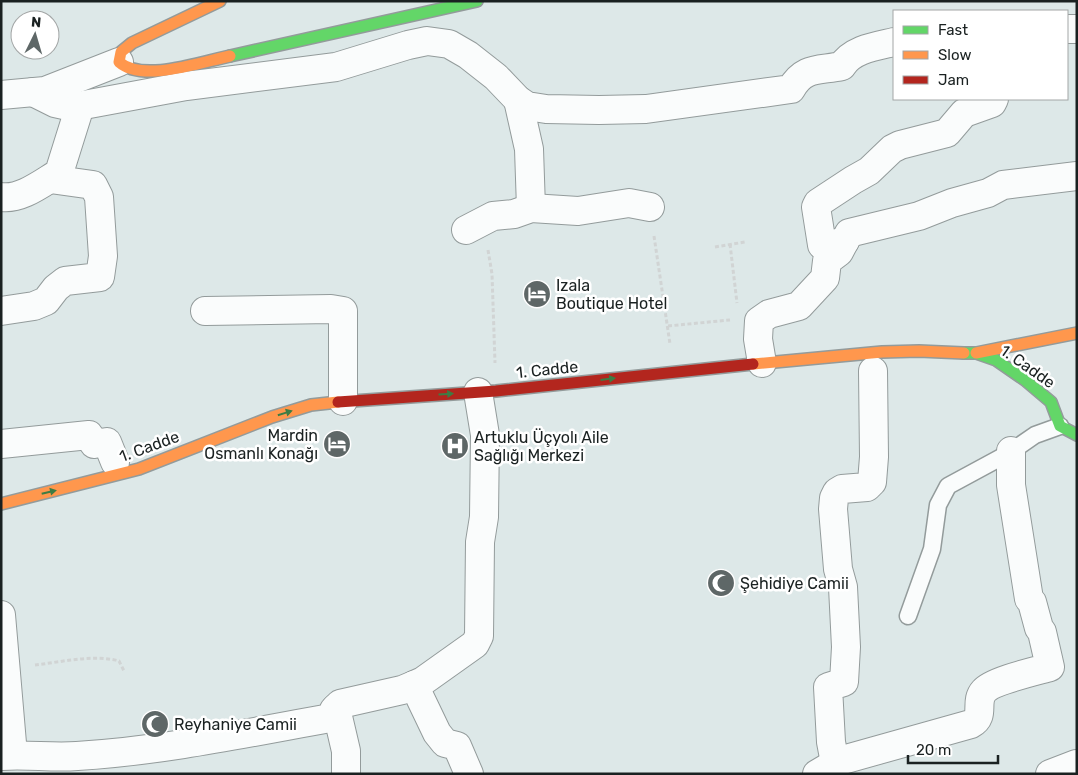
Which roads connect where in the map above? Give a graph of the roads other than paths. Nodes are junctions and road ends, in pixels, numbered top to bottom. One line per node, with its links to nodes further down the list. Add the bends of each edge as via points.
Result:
1 (220, 1): 4 (main road, via 132,43 120,52)
2 (477, 1): 4 (main road, via 166,70 136,71)
3 (893, 42): 7 (street, via 860,51 845,60 842,66 805,72 791,89 646,109 546,109 527,106)
4 (119, 62): 5 (street)
5 (33, 92): 6 (street); 9 (street, via 55,103)
6 (1, 95)
7 (518, 100): 9 (street, via 496,77 468,56 449,44 427,41 336,67 186,86); 14 (street, via 529,149)
8 (994, 100): 16 (street, via 988,106 964,113 947,133 892,149 870,171 818,203 822,244)
9 (80, 106): 11 (street, via 59,173)
10 (1077, 176): 16 (street, via 1002,185 988,193 919,216 849,233)
11 (50, 178): 12 (street, via 33,189 8,198); 17 (street, via 93,185 99,197 103,256 100,277 64,281 46,301)
12 (1, 197)
13 (650, 207): 14 (street, via 629,203 578,211)
14 (531, 208): 15 (street, via 493,216)
15 (466, 230)
16 (845, 241): 21 (street, via 839,252 827,262 825,278 798,306 769,314 759,321)
17 (1, 311)
18 (205, 311): 24 (street, via 343,311)
19 (1077, 333): 20 (main road)
20 (976, 352): 21 (main road, 1. Cadde, via 882,352); 25 (main road, 1. Cadde, via 996,360 1051,402)
21 (762, 363): 23 (main road, 1. Cadde, one-way to 21)
22 (873, 371): 38 (street, via 872,482 867,487 836,492 834,498 846,647 844,682 828,687 831,742)
23 (487, 391): 24 (main road, 1. Cadde, one-way to 23); 33 (street, via 480,636 475,644 423,682)
24 (343, 401): 30 (main road, 1. Cadde, one-way to 24, via 139,470 272,417 311,405)
25 (1060, 426): 26 (main road); 28 (lane, via 1035,435)
26 (1077, 435)
27 (1, 444): 29 (street, via 90,435 94,444 107,442)
28 (1011, 451): 32 (lane, via 948,486 938,505 932,549); 38 (street, via 1012,485 1029,599 1042,632 1050,667 993,684 984,690 977,721)
29 (115, 462)
30 (1, 504)
31 (1, 615): 34 (street)
32 (908, 616)
33 (414, 685): 35 (street, via 340,704); 40 (street, via 437,733 444,743 457,746)
34 (5, 708): 36 (street)
35 (336, 708): 36 (street, via 330,718 210,740 76,756); 39 (street, via 346,751)
36 (7, 756)
37 (1076, 764): 41 (street)
38 (826, 768)
39 (346, 774)
40 (469, 774)
41 (1050, 774)

